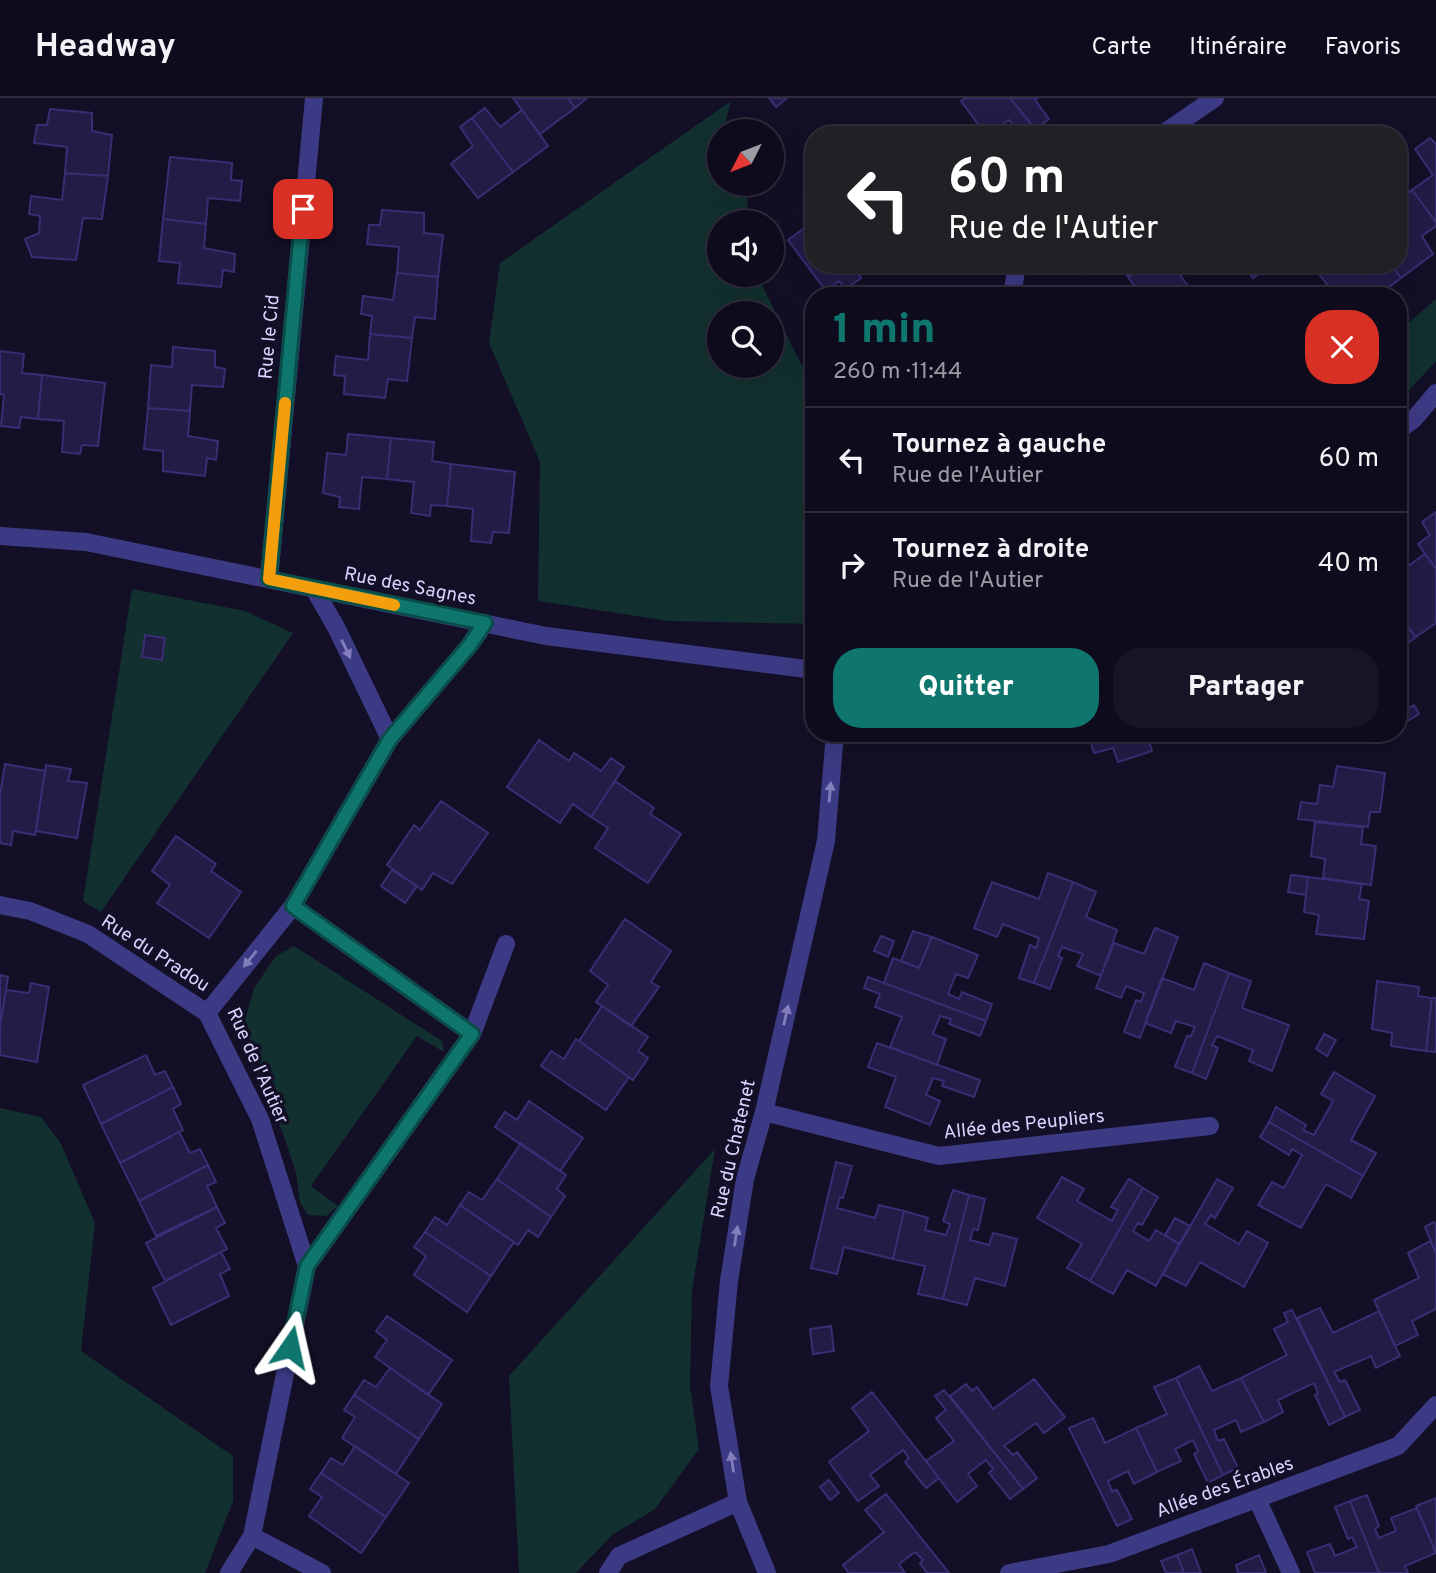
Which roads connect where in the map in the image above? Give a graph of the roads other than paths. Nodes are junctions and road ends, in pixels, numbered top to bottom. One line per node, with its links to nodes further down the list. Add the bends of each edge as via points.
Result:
1 (314, 98): 7 (street, Rue le Cid)
2 (1215, 98): 3 (street)
3 (1174, 126)
4 (1436, 393): 5 (street)
5 (1407, 424)
6 (0, 536): 7 (street, Rue des Sagnes, via 86,542)
7 (269, 579): 8 (street, Rue des Sagnes)
8 (314, 589): 9 (street, Rue des Sagnes); 11 (street, one-way to 11)
9 (485, 623): 10 (street, Rue des Sagnes, via 546,636); 11 (street, Rue de l'Autier)
10 (805, 669)
11 (390, 739): 14 (street, Rue de l'Autier)
12 (834, 742): 18 (street, Rue du Chatenet, one-way to 12, via 826,841)
13 (0, 905): 16 (street, Rue du Pradou, via 30,911 88,934)
14 (293, 906): 16 (street, Rue de l'Autier, one-way to 16); 17 (street)
15 (506, 944): 17 (street, Rue de l'Autier)
16 (206, 1013): 20 (street, Rue de l'Autier, via 260,1119)
17 (472, 1034): 20 (street, Rue de l'Autier)
18 (764, 1112): 19 (street, Allée des Peupliers, via 939,1156); 23 (street, Rue du Chatenet, one-way to 18, via 719,1386 745,1179)
19 (1210, 1126)
20 (307, 1266): 24 (street, Rue de l'Autier)
21 (1436, 1405): 22 (street, Allée des Érables, via 1398,1446)
22 (1257, 1499): 29 (street, Allée des Érables, via 1109,1554); 30 (street)
23 (738, 1502): 27 (street, via 619,1556); 28 (street, Rue du Chatenet)
24 (252, 1536): 25 (street, Rue de l'Autier); 26 (street)
25 (229, 1573)
26 (322, 1573)
27 (608, 1573)
28 (767, 1573)
29 (1009, 1573)
30 (1291, 1573)

